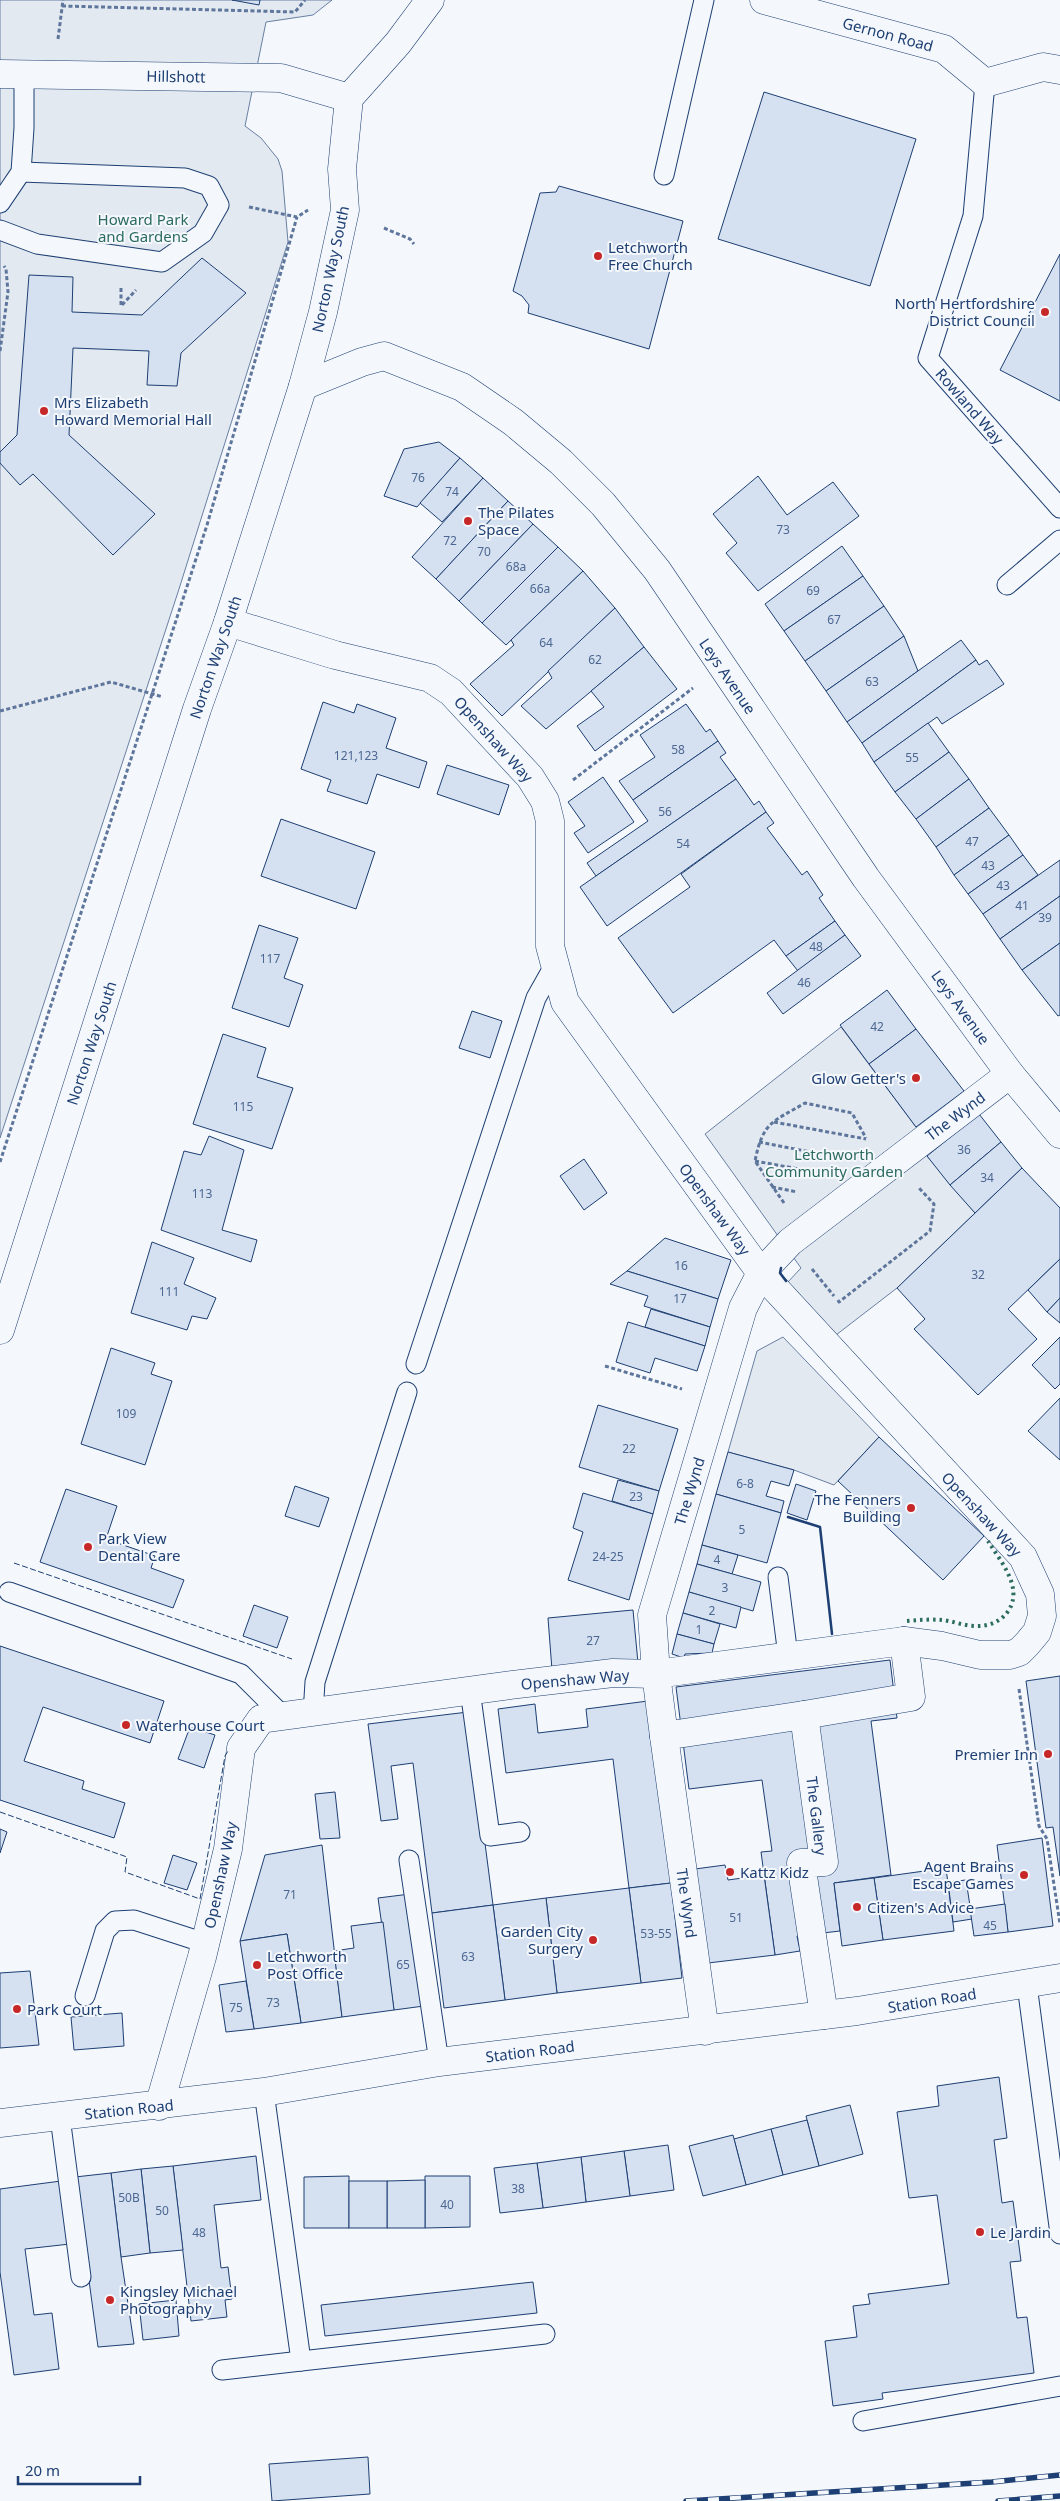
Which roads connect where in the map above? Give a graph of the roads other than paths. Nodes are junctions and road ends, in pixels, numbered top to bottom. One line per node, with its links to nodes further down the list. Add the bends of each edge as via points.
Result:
1 (430, 0): 7 (street, via 398,43)
2 (704, 0): 9 (lane)
3 (764, 0): 6 (street, Gernon Road, via 944,49)
4 (1060, 70): 6 (street, via 1043,67)
5 (12, 74): 7 (street, Hillshott, via 281,78); 8 (lane, via 24,128)
6 (985, 83): 13 (lane, Rowland Way, via 972,216 928,358)
7 (349, 98): 12 (street, Norton Way South, via 342,169 345,210)
8 (21, 172): 10 (lane); 11 (lane, via 185,178 209,186 219,206 203,233 162,262 37,244)
9 (664, 174)
10 (0, 203)
11 (0, 230)
12 (303, 386): 16 (street, Norton Way South); 18 (street, Leys Avenue, via 384,356 462,387 513,422 560,462 603,504 657,570 866,878)
13 (1060, 508)
14 (1060, 540): 15 (lane)
15 (1007, 585)
16 (228, 622): 17 (street, Openshaw Way, via 430,678 451,692 524,770 545,801 550,821 550,946); 21 (street, Norton Way South, via 197,709)
17 (554, 966): 20 (street, Openshaw Way, via 565,1002); 22 (lane, via 536,998)
18 (1010, 1074): 19 (street, Leys Avenue); 20 (street, The Wynd, via 797,1236)
19 (1060, 1134)
20 (761, 1273): 26 (street, Openshaw Way, via 1023,1558); 29 (street, The Wynd, via 743,1308 652,1615)
21 (0, 1330)
22 (416, 1364)
23 (407, 1392): 31 (lane, via 315,1682)
24 (778, 1577): 28 (lane)
25 (9, 1592): 32 (lane, via 241,1674)
26 (1051, 1618): 27 (street, Openshaw Way, via 1028,1644 1010,1655 980,1655)
27 (904, 1641): 28 (street, Openshaw Way); 33 (street, via 911,1697)
28 (788, 1656): 29 (street, Openshaw Way)
29 (656, 1674): 30 (street, Openshaw Way, via 613,1673); 34 (street, The Wynd)
30 (470, 1690): 31 (street, Openshaw Way); 35 (lane, via 490,1836)
31 (313, 1714): 32 (street, Openshaw Way)
32 (282, 1715): 37 (street, Openshaw Way, via 261,1719 241,1748 228,1849)
33 (804, 1715): 34 (street); 41 (street, The Gallery, via 824,1862 801,1863)
34 (664, 1736): 42 (street, The Wynd)
35 (520, 1832)
36 (409, 1860): 43 (lane)
37 (205, 1944): 40 (lane, via 134,1920 115,1921 105,1931); 45 (street, Openshaw Way)
38 (1060, 1978): 39 (street, Station Road)
39 (1027, 1985): 41 (street, Station Road); 48 (lane)
40 (85, 1996)
41 (824, 2015): 42 (street, Station Road)
42 (705, 2031): 43 (street, Station Road)
43 (439, 2062): 44 (street, Station Road)
44 (264, 2092): 45 (street, Station Road); 51 (lane)
45 (159, 2106): 46 (street, Station Road)
46 (60, 2117): 47 (street, Station Road); 49 (lane)
47 (0, 2123)
48 (1060, 2234)
49 (81, 2277)
50 (545, 2334): 51 (lane)
51 (301, 2361): 52 (lane)
52 (222, 2370)
53 (1060, 2386): 54 (lane)
54 (863, 2422)

